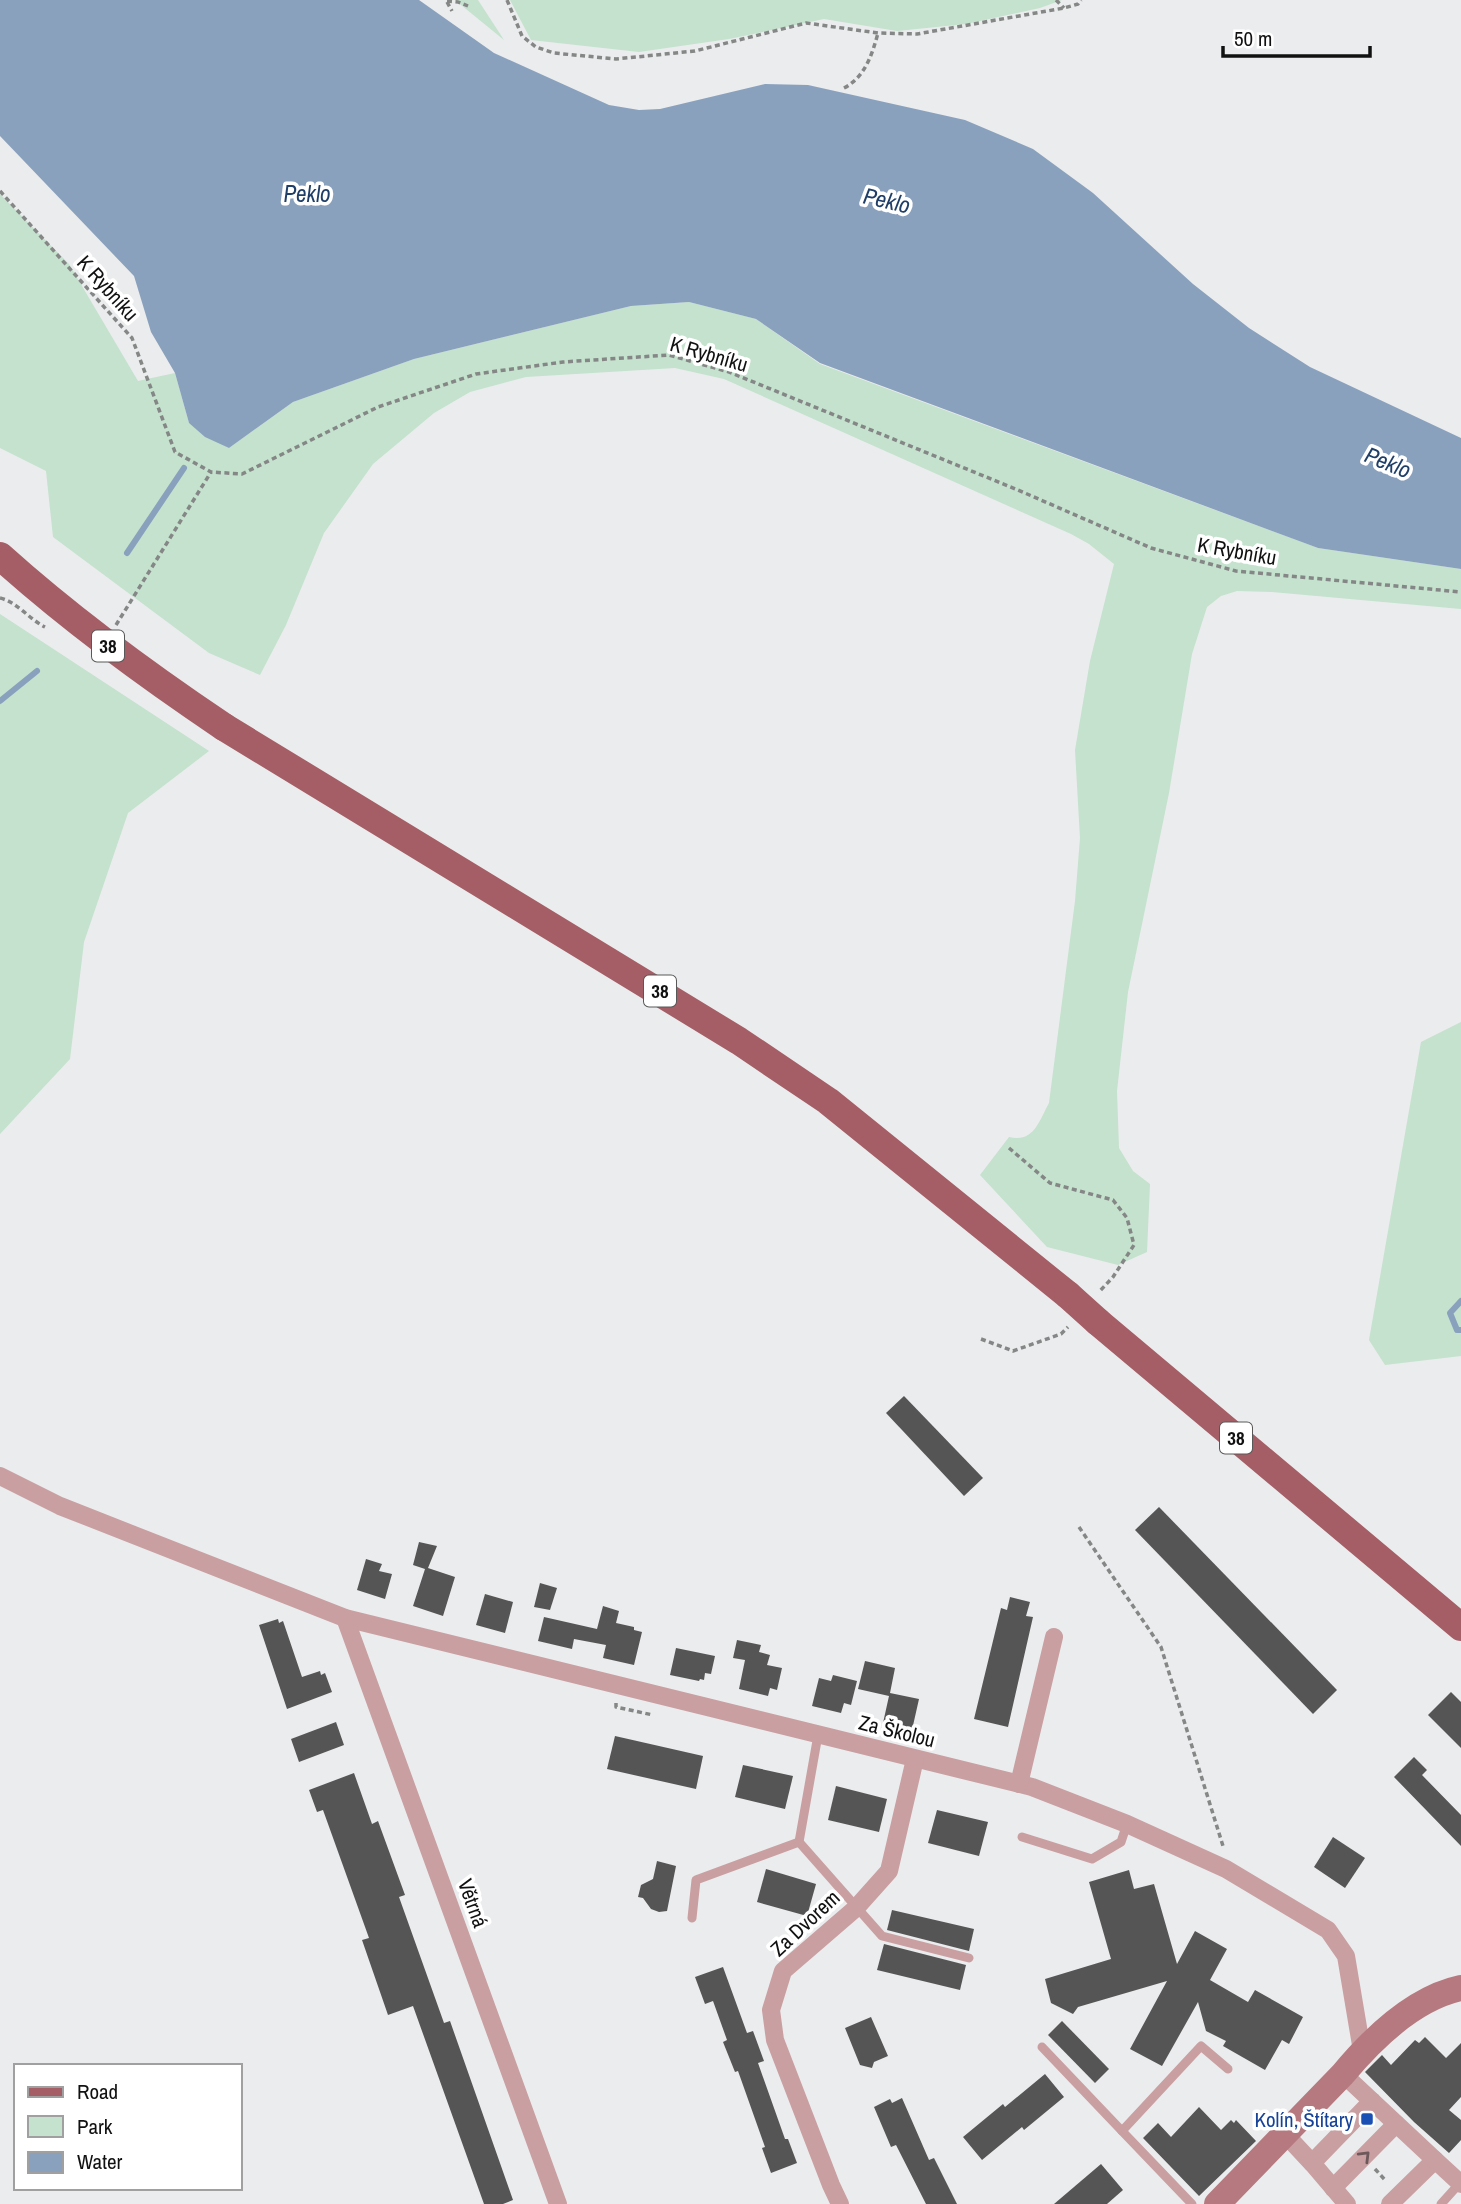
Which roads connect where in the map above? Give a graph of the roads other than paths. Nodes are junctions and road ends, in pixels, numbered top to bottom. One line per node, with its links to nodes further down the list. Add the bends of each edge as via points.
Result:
1 (0, 556): 4 (main road, 38, bridge, via 99,639 224,727 739,1041 828,1101 1087,1304)
2 (0, 1476): 3 (street, Za Školou, via 60,1506)
3 (345, 1618): 6 (street, Za Školou); 29 (street, Větrná)
4 (1461, 1627)
5 (1054, 1637): 8 (street)
6 (817, 1735): 7 (street, Za Školou); 11 (lane)
7 (915, 1759): 8 (street, Za Školou); 12 (street, Za Dvorem, via 889,1871)
8 (1019, 1784): 9 (street, Za Školou)
9 (1127, 1824): 10 (lane, via 1121,1842 1091,1859); 17 (street, Za Školou, via 1226,1869 1328,1930 1346,1956)
10 (1022, 1837)
11 (799, 1842): 12 (lane); 13 (lane, via 696,1880)
12 (856, 1908): 14 (lane, via 883,1936); 30 (street, Za Dvorem, via 783,1971 771,2010 775,2040)
13 (692, 1918)
14 (969, 1958)
15 (1461, 1988): 17 (street, via 1415,2007)
16 (1042, 2047): 22 (lane)
17 (1362, 2051): 19 (street)
18 (1228, 2069): 22 (lane, via 1201,2046)
19 (1343, 2074): 20 (street); 23 (street)
20 (1372, 2101): 21 (street); 25 (street)
21 (1396, 2124): 24 (street); 27 (street, one-way to 21)
22 (1122, 2131): 31 (lane)
23 (1284, 2133): 25 (street); 32 (street)
24 (1434, 2160): 26 (street); 28 (street)
25 (1312, 2163): 27 (street)
26 (1461, 2184): 34 (lane)
27 (1333, 2188): 33 (street)
28 (1395, 2203)
29 (558, 2204)
30 (840, 2204)
31 (1192, 2204)
32 (1217, 2204)
33 (1347, 2204)
34 (1441, 2204)

